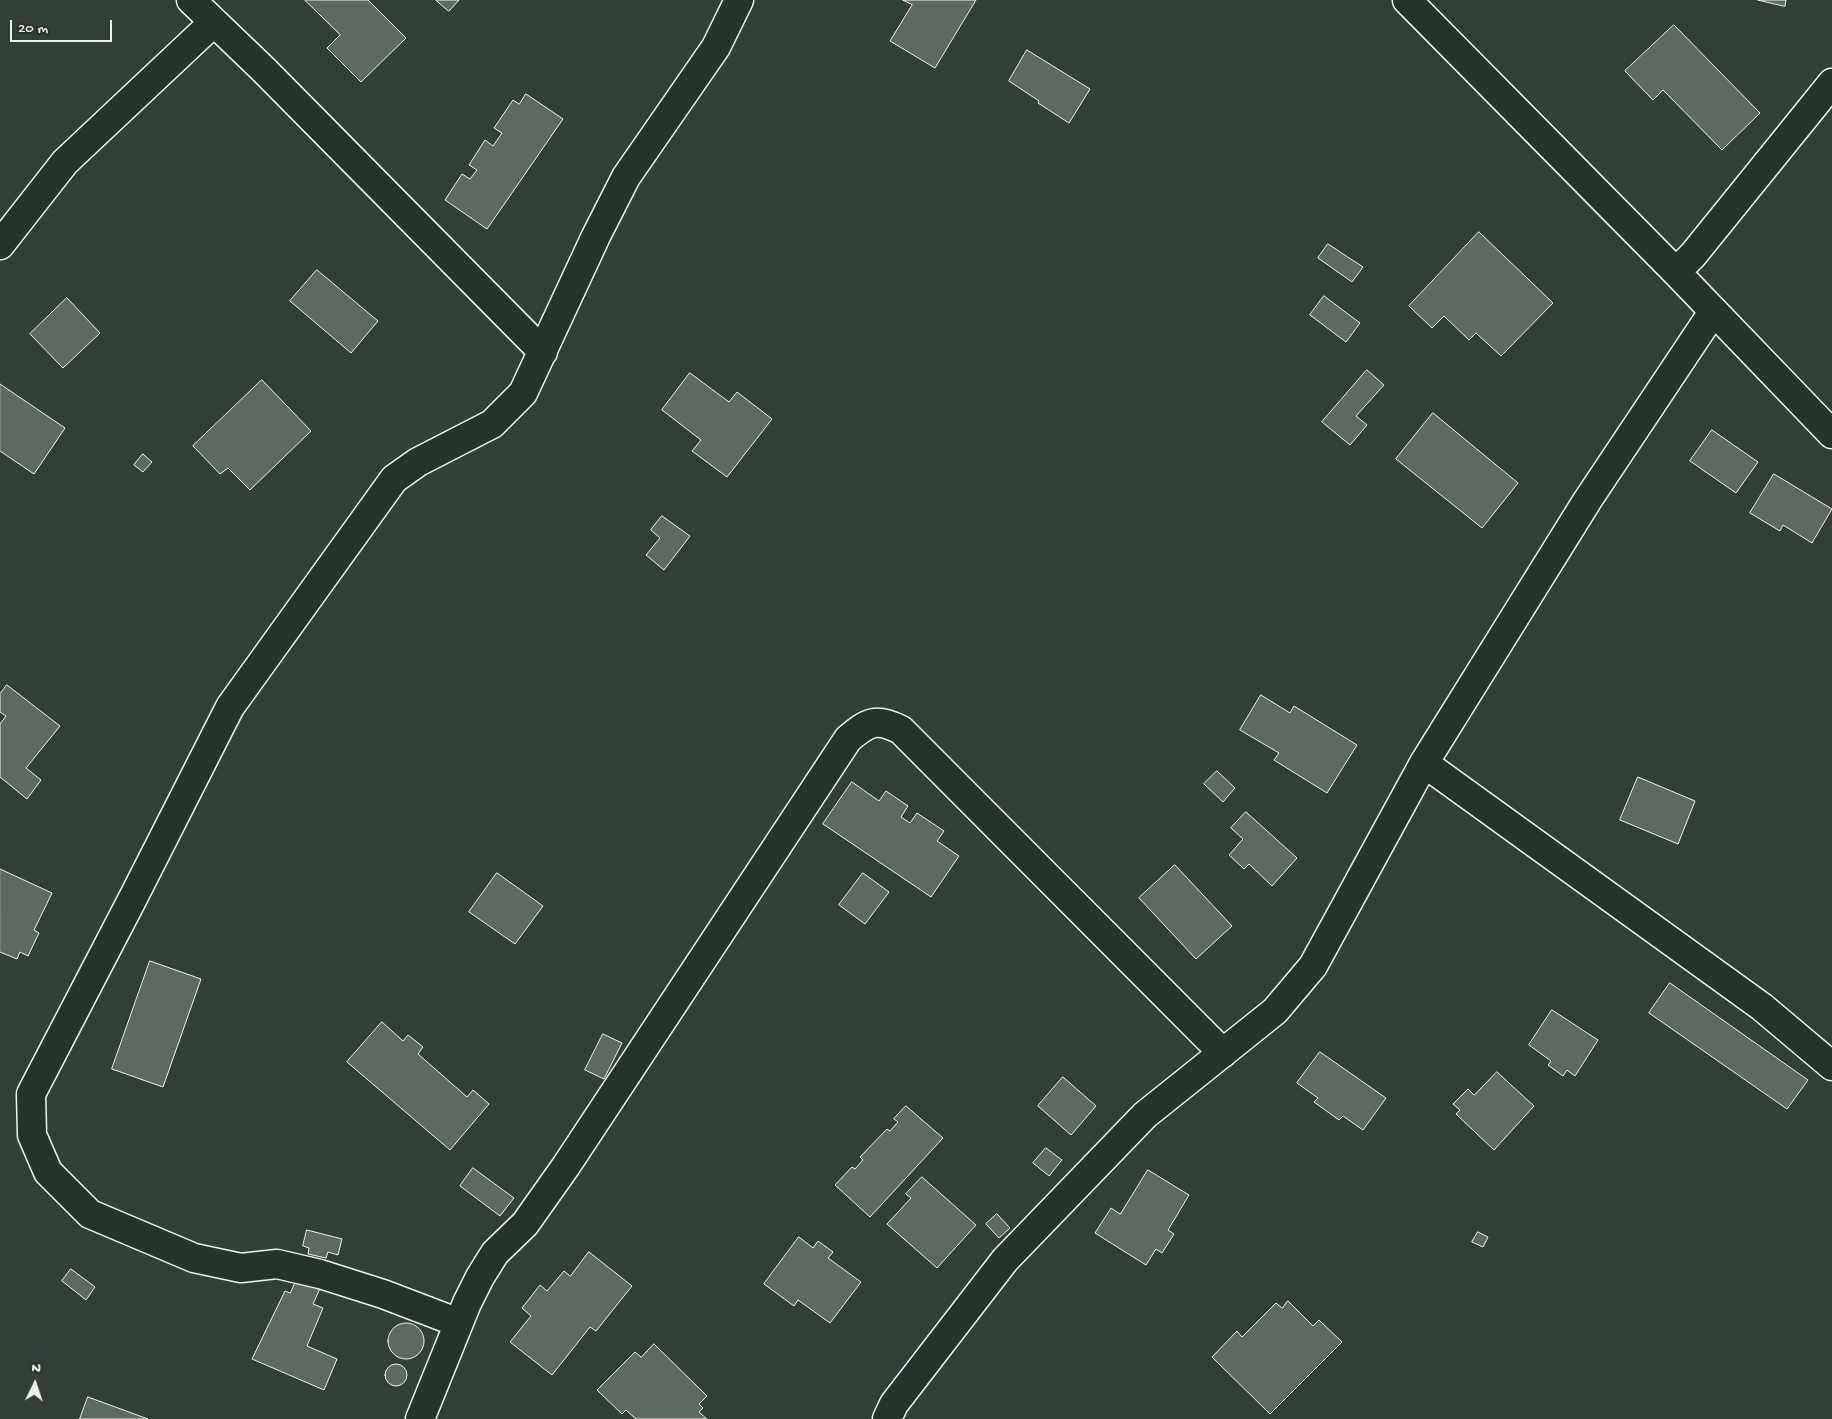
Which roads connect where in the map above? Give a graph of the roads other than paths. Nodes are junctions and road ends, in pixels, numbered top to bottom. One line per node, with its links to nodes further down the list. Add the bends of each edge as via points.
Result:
1 (191, 0): 4 (street)
2 (739, 0): 9 (street, via 716,47 626,177)
3 (1407, 0): 7 (street)
4 (214, 22): 6 (street, via 65,162); 9 (street)
5 (1832, 83): 7 (street)
6 (0, 245)
7 (1676, 272): 8 (street)
8 (1713, 312): 10 (street); 11 (street, via 1587,501)
9 (543, 352): 14 (street, via 523,393 492,424 418,462 394,479 230,707 30,1094 32,1135 48,1172 90,1214 194,1258 241,1268 277,1264 320,1274)
10 (1832, 434)
11 (1424, 763): 12 (street, via 1313,966 1275,1011); 13 (street, via 1762,1007)
12 (1223, 1054): 14 (street, via 901,730 888,724 864,725 848,739 566,1166 525,1224 495,1253); 16 (street, via 1145,1115 1005,1260 894,1404)
13 (1832, 1066)
14 (459, 1323): 15 (street)
15 (420, 1419)
16 (887, 1419)

